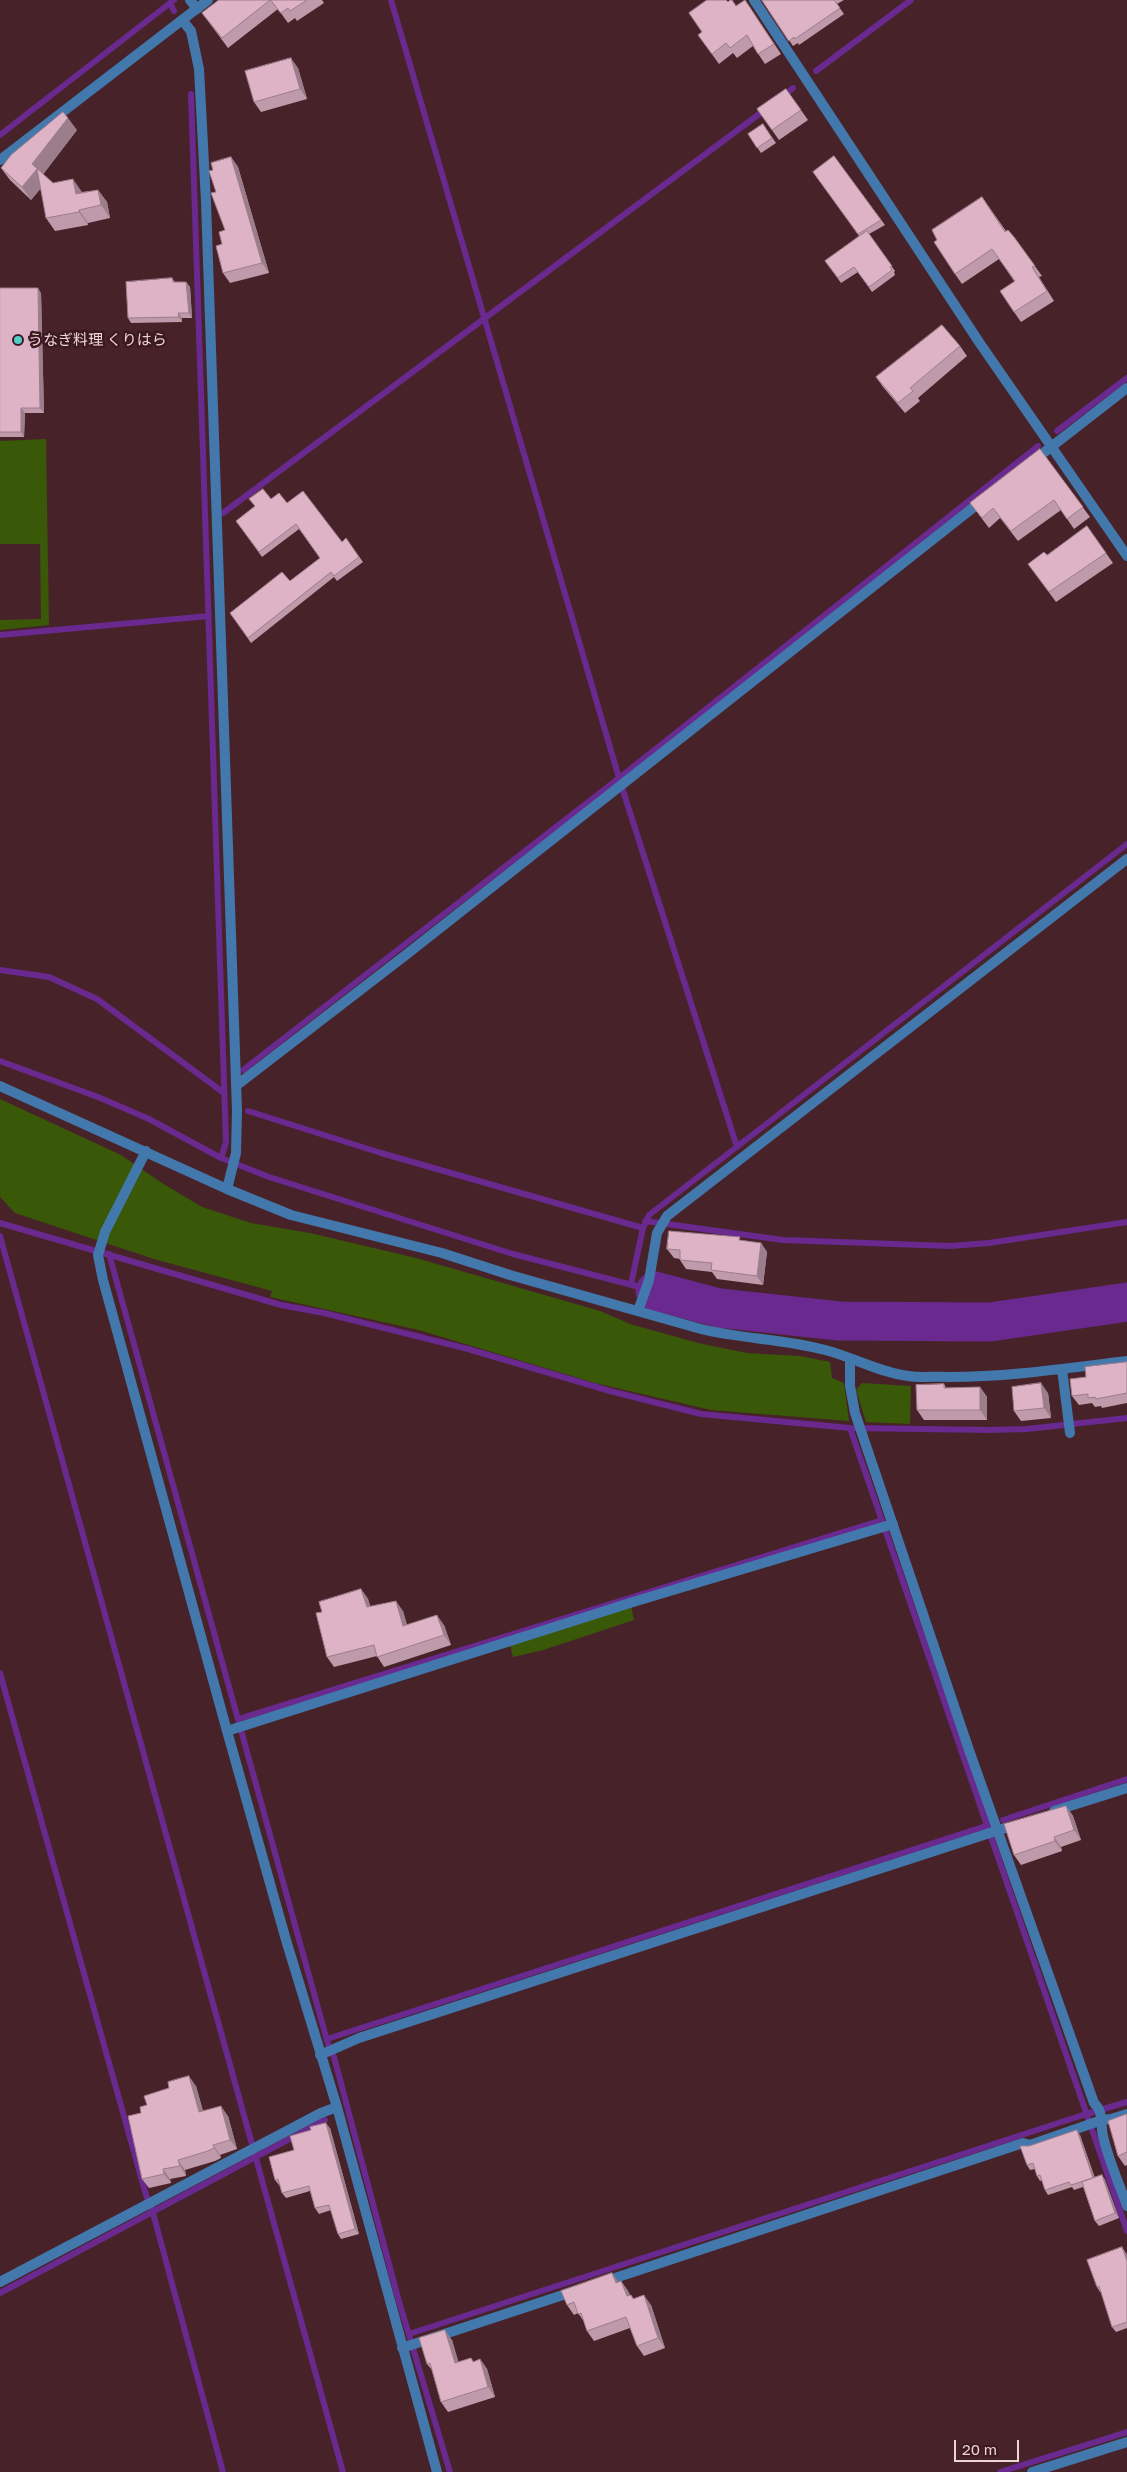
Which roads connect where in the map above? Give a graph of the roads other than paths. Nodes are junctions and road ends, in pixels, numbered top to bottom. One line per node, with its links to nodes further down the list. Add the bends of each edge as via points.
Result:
1 (190, 0): 4 (street)
2 (208, 0): 4 (street)
3 (754, 0): 8 (street, via 979,342)
4 (197, 9): 5 (street)
5 (182, 20): 6 (street); 13 (street, via 191,30 199,69 206,202)
6 (0, 160)
7 (1127, 388): 8 (street)
8 (1052, 446): 9 (street); 11 (street)
9 (1021, 470)
10 (989, 495): 13 (street)
11 (1127, 556)
12 (1127, 859): 17 (street, via 687,1199 661,1225 649,1280)
13 (236, 1085): 16 (street, via 236,1153)
14 (0, 1086): 15 (street)
15 (146, 1151): 16 (street); 23 (street, via 98,1255)
16 (226, 1188): 17 (street, via 291,1215 442,1253)
17 (638, 1311): 18 (street, via 732,1336 795,1343)
18 (850, 1359): 20 (street, via 909,1376 973,1377); 22 (street, via 851,1399)
19 (1127, 1361): 20 (street)
20 (1062, 1369): 21 (street)
21 (1069, 1427)
22 (887, 1526): 23 (street, via 632,1602); 27 (street, via 969,1750)
23 (230, 1730): 28 (street)
24 (1127, 1788): 25 (street)
25 (1046, 1814)
26 (1013, 1825): 27 (street)
27 (992, 1833): 28 (street, via 368,2035); 31 (street)
28 (324, 2053): 29 (street)
29 (337, 2107): 33 (street); 34 (street)
30 (1127, 2114): 31 (street, via 1111,2120)
31 (1097, 2118): 32 (street); 34 (street, via 1030,2145 1023,2143)
32 (1127, 2206)
33 (0, 2282)
34 (405, 2347): 36 (street)
35 (1127, 2442): 37 (street)
36 (437, 2472)
37 (1032, 2472)

